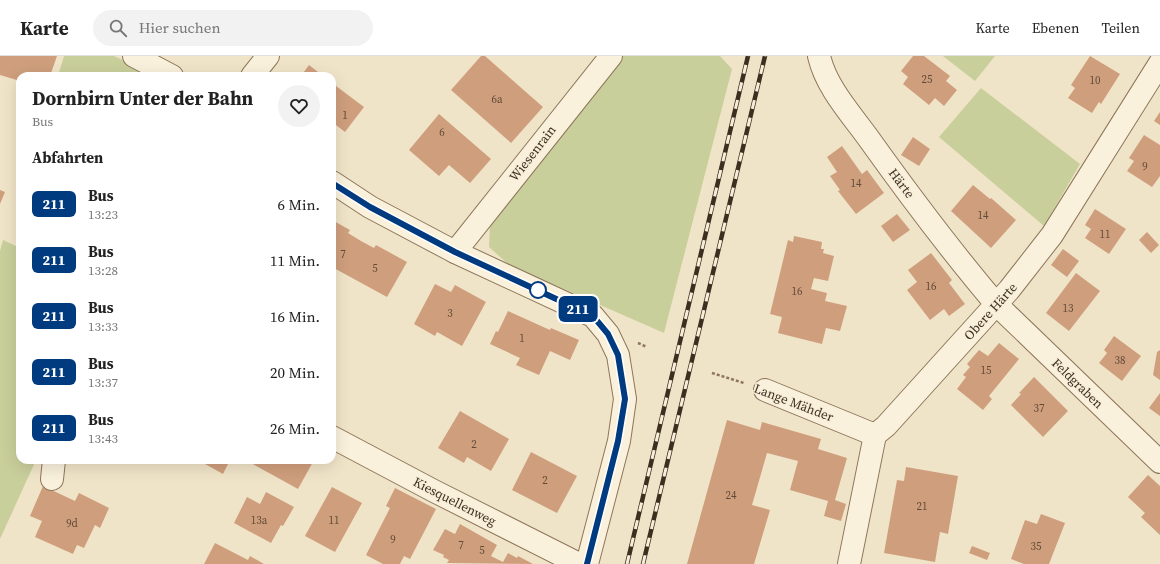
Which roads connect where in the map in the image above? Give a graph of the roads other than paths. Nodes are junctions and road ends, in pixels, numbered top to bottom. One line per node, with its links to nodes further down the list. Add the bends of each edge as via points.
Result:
1 (134, 56): 6 (street)
2 (268, 56): 7 (street)
3 (611, 56): 9 (street, Wiesenrain)
4 (819, 56): 10 (street, Härte, via 834,90 887,164)
5 (1160, 63): 10 (street, Obere Härte, via 1052,235)
6 (164, 72)
7 (255, 72)
8 (336, 185): 9 (street, via 370,207)
9 (455, 252): 16 (street, via 593,316 608,334 618,355 625,399 618,441)
10 (996, 304): 12 (street, Obere Härte, via 886,426); 14 (street, Feldgraben)
11 (765, 390): 12 (street, Lange Mähder)
12 (875, 434): 17 (street)
13 (336, 439): 15 (street, Kiesquellenweg)
14 (1160, 462)
15 (579, 564)
16 (587, 564)
17 (849, 564)

